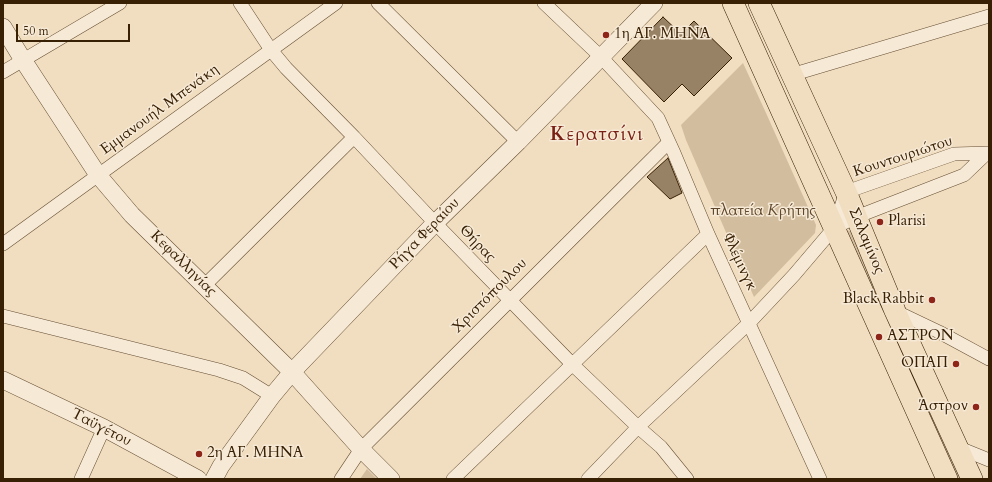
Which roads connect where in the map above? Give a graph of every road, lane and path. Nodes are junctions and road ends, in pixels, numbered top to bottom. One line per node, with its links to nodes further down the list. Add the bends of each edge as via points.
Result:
1 (120, 3): 13 (street)
2 (240, 3): 11 (street, Θήρας)
3 (336, 3): 11 (street, Εμμανουήλ Μπενάκη)
4 (378, 3): 17 (street)
5 (544, 3): 12 (street, Φλέμινγκ)
6 (654, 3): 12 (street, Ρήγα Φεραίου)
7 (733, 3): 24 (main road, Σαλαμίνος)
8 (759, 3): 15 (main road, Σαλαμίνος)
9 (989, 16): 15 (street)
10 (3, 27): 13 (street, Κεφαλληνίας)
11 (271, 50): 16 (street, Θήρας); 20 (street, Εμμανουήλ Μπενάκη)
12 (601, 57): 17 (street, Ρήγα Φεραίου); 18 (street, Φλέμινγκ, via 658,118)
13 (23, 60): 14 (street); 20 (street, Κεφαλληνίας)
14 (3, 72)
15 (791, 74): 21 (main road, Σαλαμίνος)
16 (354, 137): 23 (street, Θήρας); 27 (street)
17 (518, 142): 23 (street, Ρήγα Φεραίου)
18 (669, 142): 25 (street, Φλέμινγκ); 28 (street, Χριστόπουλου)
19 (988, 156): 21 (street, Κουντουριώτου, via 954,154); 22 (street, Κουντουριώτου, via 964,175)
20 (98, 175): 26 (street, Εμμανουήλ Μπενάκη); 27 (street, Κεφαλληνίας, via 132,215)
21 (846, 192): 22 (main road, Σαλαμίνος); 24 (street, Κουντουριώτου)
22 (856, 217): 24 (street, Κουντουριώτου); 29 (main road, Σαλαμίνος)
23 (434, 223): 28 (street, Θήρας); 34 (street, Ρήγα Φεραίου)
24 (834, 228): 31 (street); 51 (main road, Σαλαμίνος)
25 (708, 234): 31 (street, Φλέμινγκ); 33 (street)
26 (3, 244)
27 (204, 286): 34 (street, Κεφαλληνίας)
28 (509, 300): 33 (street, Θήρας); 40 (street, Χριστόπουλου)
29 (895, 311): 32 (street); 39 (main road, Σαλαμίνος)
30 (3, 316): 36 (street, via 219,370 243,378)
31 (749, 323): 37 (street); 50 (street, Φλέμινγκ)
32 (989, 359)
33 (573, 364): 37 (street, Θήρας); 47 (street)
34 (292, 372): 36 (street, Ρήγα Φεραίου); 40 (street, Κεφαλληνίας)
35 (3, 380): 38 (street, Ταϋγέτου)
36 (272, 396): 44 (street, Ρήγα Φεραίου)
37 (638, 427): 48 (street); 49 (street, Θήρας, via 661,447)
38 (104, 428): 42 (street); 43 (street, Ταϋγέτου)
39 (958, 447): 41 (street); 52 (main road, Σαλαμίνος)
40 (361, 449): 45 (street, Χριστόπουλου); 46 (street, Κεφαλληνίας)
41 (989, 460)
42 (81, 479)
43 (198, 479)
44 (214, 479)
45 (341, 479)
46 (391, 479)
47 (454, 479)
48 (588, 479)
49 (687, 479)
50 (820, 479)
51 (946, 479)
52 (972, 479)

